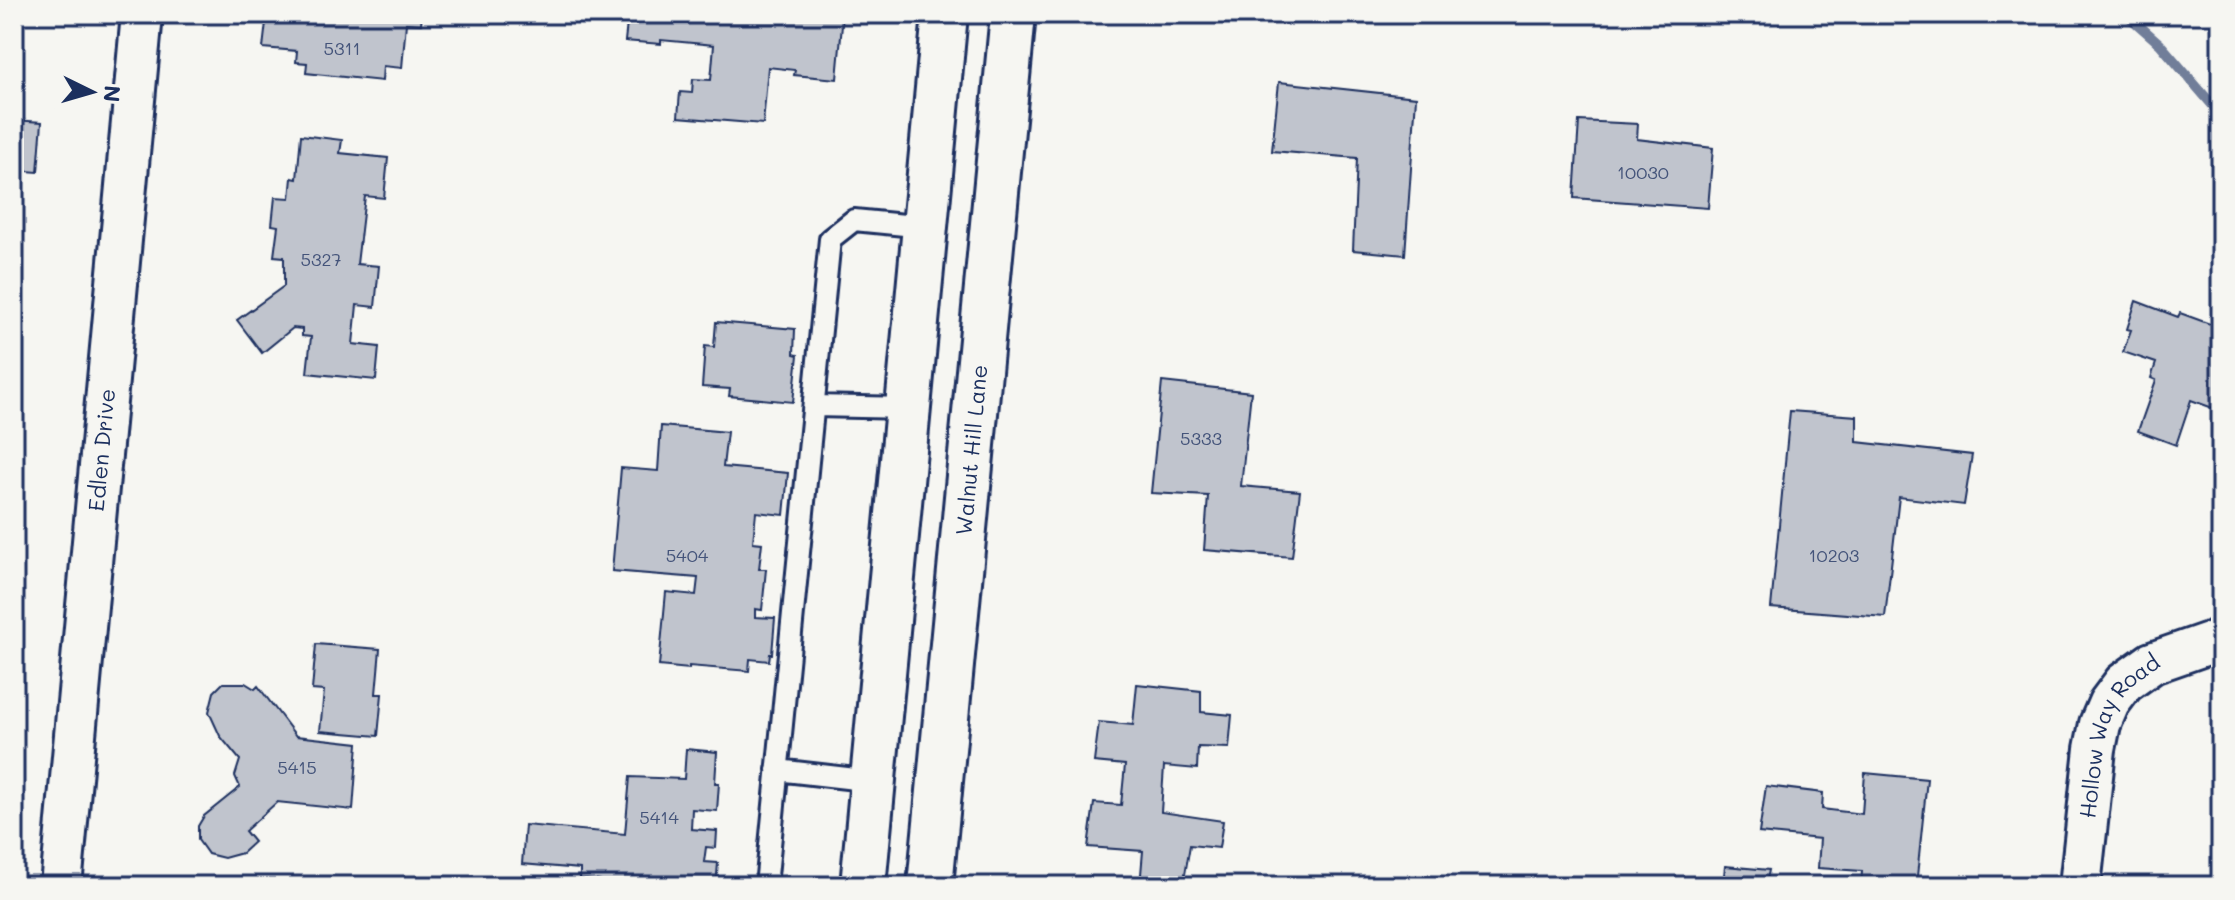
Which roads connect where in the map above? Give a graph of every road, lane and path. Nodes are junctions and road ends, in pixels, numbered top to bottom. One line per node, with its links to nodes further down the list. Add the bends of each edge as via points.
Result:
1 (142, 14): 10 (street, Edlen Drive)
2 (945, 14): 4 (main road)
3 (1013, 14): 13 (main road, Walnut Hill Lane)
4 (925, 227): 5 (lane, via 854,220 830,239); 6 (main road)
5 (814, 406): 6 (lane); 8 (lane)
6 (908, 408): 9 (main road)
7 (2221, 639): 14 (street, Hollow Way Road, via 2152,663 2124,683 2109,703 2095,749)
8 (777, 770): 9 (lane); 11 (lane)
9 (873, 781): 12 (main road)
10 (61, 886)
11 (766, 886)
12 (863, 886)
13 (930, 886)
14 (2080, 886)

